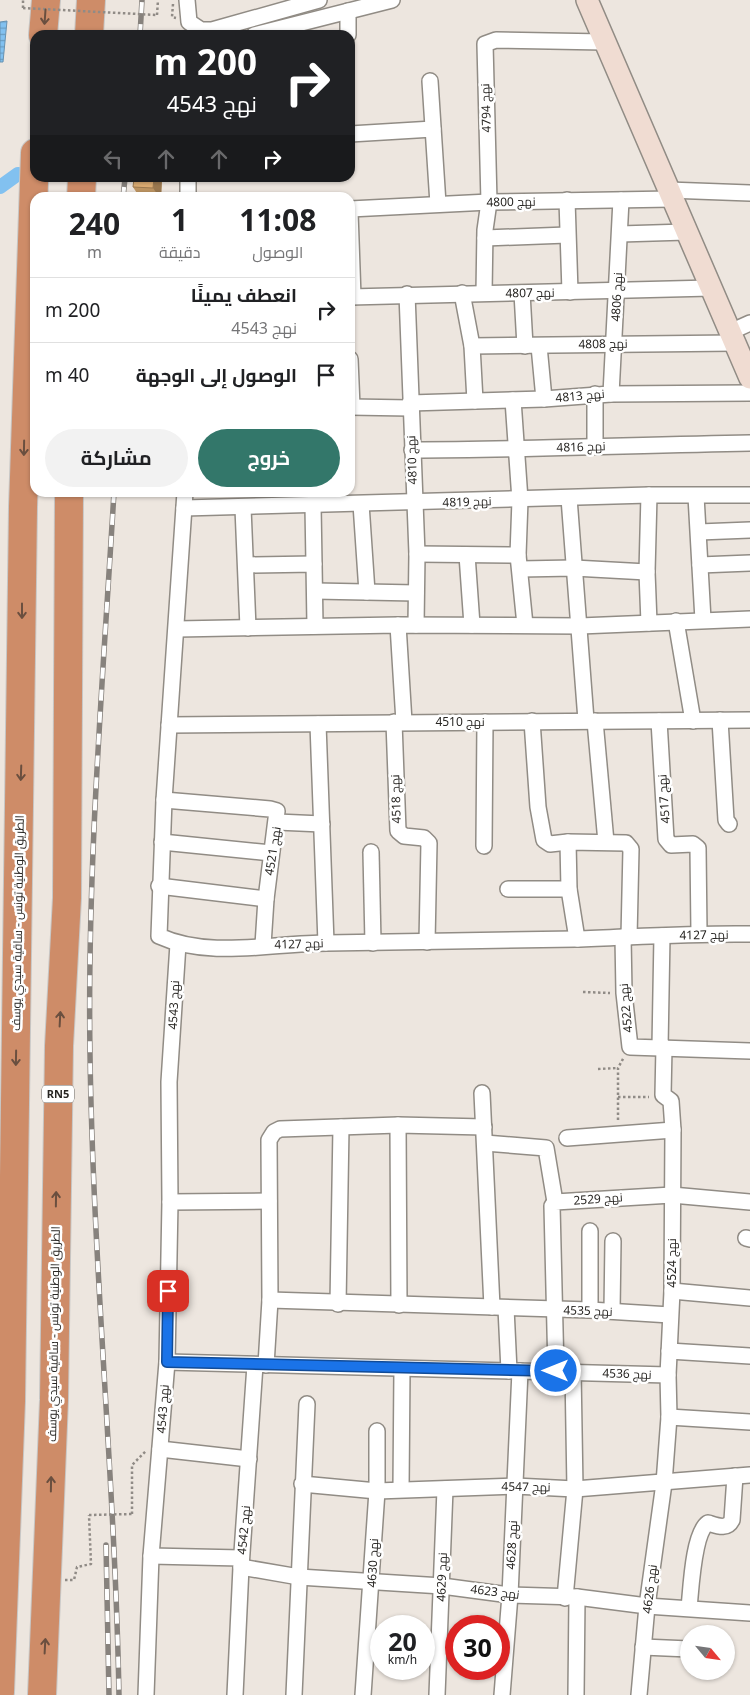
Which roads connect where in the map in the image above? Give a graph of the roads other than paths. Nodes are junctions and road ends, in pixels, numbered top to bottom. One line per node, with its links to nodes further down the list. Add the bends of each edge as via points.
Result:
1 (91, 0): 9 (highway)
2 (187, 0): 3 (street, via 189,22 201,30 212,30)
3 (317, 0)
4 (392, 0): 7 (street)
5 (587, 0): 12 (main road)
6 (34, 4): 8 (highway, one-way to 8)
7 (348, 11): 10 (street); 11 (street)
8 (42, 30)
9 (89, 30)
10 (287, 30)
11 (348, 30)
12 (604, 42): 17 (main road); 20 (street, نهج 4794, via 496,40 484,44)
13 (430, 81): 14 (street)
14 (433, 129): 15 (street); 21 (street)
15 (355, 134)
16 (750, 193): 17 (street, نهج 4800)
17 (670, 194): 19 (street, نهج 4800); 23 (main road)
18 (567, 200): 19 (street, نهج 4800); 20 (street, نهج 4800); 25 (street)
19 (621, 200): 24 (street, نهج 4806)
20 (489, 202): 21 (street, نهج 4800); 26 (street, نهج 4794)
21 (438, 204): 22 (street, نهج 4800)
22 (355, 210)
23 (686, 232): 24 (street); 28 (main road)
24 (620, 234): 29 (street, نهج 4806)
25 (567, 235): 26 (street); 31 (street)
26 (485, 238): 30 (street, نهج 4794)
27 (30, 285): 187 (highway, الطريق الوطنية تونس - ساقية سيدي يوسف, one-way to 187, via 23,507 11,1391)
28 (711, 288): 29 (street, نهج 4807); 37 (main road)
29 (617, 291): 31 (street, نهج 4807); 38 (street, نهج 4806)
30 (484, 292): 32 (street, نهج 4807); 34 (street, نهج 4807)
31 (570, 292): 32 (street, نهج 4807)
32 (522, 293): 40 (street)
33 (407, 294): 34 (street, نهج 4807); 35 (street, نهج 4807); 48 (street, نهج 4810)
34 (462, 294): 39 (street)
35 (355, 297)
36 (750, 323): 37 (street)
37 (732, 338): 38 (street, نهج 4808); 41 (main road)
38 (614, 344): 40 (street, نهج 4808); 44 (street, نهج 4806)
39 (472, 346): 40 (street, نهج 4808); 47 (street)
40 (532, 346): 45 (street)
41 (750, 378)
42 (750, 393): 44 (street, نهج 4813)
43 (596, 394): 44 (street, نهج 4813); 45 (street, نهج 4813); 51 (street)
44 (611, 394)
45 (544, 399): 46 (street, نهج 4813)
46 (514, 400): 47 (street, نهج 4813); 53 (street)
47 (475, 401): 48 (street, نهج 4813)
48 (410, 406): 49 (street, نهج 4813); 52 (street, نهج 4810)
49 (355, 407)
50 (750, 443): 51 (street, نهج 4816)
51 (595, 446): 53 (street, نهج 4816)
52 (412, 450): 53 (street, نهج 4816); 62 (street, نهج 4810)
53 (516, 450): 60 (street)
54 (649, 495): 55 (street, نهج 4819); 59 (street, نهج 4819); 76 (street)
55 (696, 496): 56 (street, نهج 4819); 67 (street)
56 (750, 496)
57 (70, 497): 188 (highway, الطريق الوطنية تونس - ساقية سيدي يوسف / RN5, one-way to 57, via 54,1400 58,1064 67,898)
58 (185, 497): 65 (street, نهج 4127)
59 (569, 498): 60 (street, نهج 4819); 75 (street)
60 (520, 500): 62 (street, نهج 4819); 70 (street)
61 (253, 502): 64 (street, نهج 4819); 65 (street, نهج 4819); 73 (street)
62 (413, 503): 63 (street, نهج 4819); 68 (street, نهج 4810)
63 (361, 504): 64 (street, نهج 4819); 78 (street)
64 (313, 506): 72 (street)
65 (184, 508): 91 (street, نهج 4127)
66 (750, 530): 67 (street)
67 (699, 532): 74 (street)
68 (417, 554): 69 (street); 79 (street, نهج 4810)
69 (467, 555): 70 (street); 86 (street)
70 (519, 562): 75 (street); 87 (street)
71 (750, 563): 74 (street)
72 (314, 564): 73 (street); 77 (street)
73 (246, 565): 90 (street)
74 (700, 565): 81 (street)
75 (574, 568): 76 (street); 89 (street)
76 (647, 572): 83 (street)
77 (315, 591): 78 (street); 88 (street)
78 (367, 592): 79 (street)
79 (416, 593): 85 (street, نهج 4810)
80 (750, 619): 81 (street)
81 (703, 620): 82 (street)
82 (676, 621): 83 (street); 97 (street)
83 (650, 623): 89 (street)
84 (398, 624): 85 (street); 88 (street); 98 (street, نهج 4518)
85 (416, 625): 86 (street)
86 (472, 625): 87 (street)
87 (525, 625): 89 (street)
88 (315, 626): 90 (street)
89 (580, 626): 92 (street)
90 (248, 628): 91 (street)
91 (177, 629): 101 (street, نهج 4127)
92 (590, 720): 95 (street, نهج 4510); 96 (street, نهج 4510); 108 (street)
93 (720, 720): 94 (street, نهج 4510); 97 (street, نهج 4510); 105 (street, via 726,820)
94 (750, 720)
95 (532, 721): 99 (street, نهج 4510); 107 (street, via 538,807 544,840 550,844)
96 (659, 721): 97 (street, نهج 4510); 116 (street, نهج 4517, via 666,839 671,845 693,844 698,850)
97 (693, 721)
98 (399, 722): 99 (street, نهج 4510); 100 (street, نهج 4510); 121 (street, نهج 4518, via 398,831 404,836 424,838 429,843)
99 (485, 722): 109 (street)
100 (318, 724): 101 (street, نهج 4510); 104 (street)
101 (169, 725): 102 (street, نهج 4127)
102 (164, 800): 103 (street, نهج 4521, via 270,808 277,811); 106 (street, نهج 4127)
103 (277, 822): 104 (street); 111 (street, نهج 4521)
104 (322, 824): 122 (street)
105 (729, 824)
106 (162, 842): 111 (street); 112 (street, نهج 4127)
107 (568, 842): 108 (street); 114 (street)
108 (606, 842): 119 (street, نهج 4522, via 626,843 631,849)
109 (484, 846)
110 (371, 852): 123 (street)
111 (271, 853): 115 (street, نهج 4521)
112 (159, 886): 115 (street); 124 (street, نهج 4127, via 159,936)
113 (508, 889): 114 (street)
114 (569, 889): 120 (street)
115 (266, 899): 125 (street, نهج 4521)
116 (699, 933): 117 (street, نهج 4127); 118 (street, نهج 4127)
117 (750, 934)
118 (662, 936): 119 (street, نهج 4127); 126 (street, نهج 4524)
119 (626, 937): 120 (street, نهج 4127); 126 (street, نهج 4522, via 624,993 630,1047)
120 (577, 939): 121 (street, نهج 4127)
121 (427, 942): 123 (street, نهج 4127)
122 (326, 943): 123 (street, نهج 4127); 125 (street, نهج 4127)
123 (373, 943)
124 (178, 944): 125 (street, نهج 4127, via 220,949); 137 (street, نهج 4543, via 169,1082)
125 (263, 945)
126 (662, 1047): 127 (street); 132 (street, نهج 4524, via 663,1096 671,1101)
127 (750, 1051)
128 (482, 1093): 131 (street, نهج 4628)
129 (398, 1125): 130 (street); 131 (street); 146 (street)
130 (341, 1127): 136 (street, نهج 4542, via 280,1128 274,1132 270,1140); 145 (street)
131 (484, 1127): 134 (street, نهج 4628)
132 (673, 1130): 133 (street); 135 (street, نهج 4524)
133 (567, 1138)
134 (485, 1143): 138 (street, via 546,1148); 147 (street, نهج 4628)
135 (672, 1195): 138 (street, نهج 2529); 139 (street, نهج 2529); 142 (street, نهج 4524)
136 (269, 1201): 137 (street); 144 (street, نهج 4542)
137 (170, 1202): 154 (street, نهج 4543)
138 (555, 1202): 148 (street, via 552,1206)
139 (750, 1202)
140 (590, 1231): 149 (street)
141 (613, 1241): 150 (street)
142 (672, 1291): 143 (street); 151 (street, نهج 4524)
143 (750, 1298)
144 (270, 1300): 145 (street, نهج 4535); 155 (street, نهج 4542)
145 (338, 1304): 146 (street, نهج 4535)
146 (398, 1305): 147 (street, نهج 4535)
147 (499, 1308): 148 (street, نهج 4535); 157 (street, نهج 4628)
148 (556, 1310): 149 (street, نهج 4535); 158 (street)
149 (590, 1310): 150 (street, نهج 4535)
150 (612, 1311): 151 (street, نهج 4535)
151 (670, 1315): 152 (street, نهج 4524)
152 (669, 1351): 153 (street); 160 (street, نهج 4524)
153 (750, 1356)
154 (167, 1362): 155 (street, نهج 4536); 165 (street, نهج 4543)
155 (261, 1365): 156 (street, نهج 4536); 166 (street, نهج 4542)
156 (402, 1369): 157 (street, نهج 4536); 171 (street)
157 (514, 1371): 158 (street, نهج 4536); 170 (street, نهج 4628)
158 (556, 1371): 159 (street, نهج 4536)
159 (573, 1371): 160 (street, نهج 4536); 173 (street)
160 (668, 1375): 162 (street, نهج 4524)
161 (307, 1404): 169 (street)
162 (669, 1417): 163 (street); 168 (street, نهج 4524)
163 (750, 1422)
164 (377, 1431): 174 (street, نهج 4630)
165 (160, 1449): 166 (street); 175 (street, نهج 4543)
166 (250, 1459): 176 (street, نهج 4542)
167 (743, 1475): 168 (street, نهج 4547); 183 (street, via 730,1525 724,1527 708,1523 701,1529)
168 (664, 1483): 173 (street, نهج 4547); 182 (street, نهج 4626)
169 (302, 1484): 174 (street, نهج 4547); 177 (street)
170 (515, 1486): 172 (street, نهج 4547); 173 (street, نهج 4547); 180 (street, نهج 4628)
171 (401, 1489): 172 (street, نهج 4547); 174 (street, نهج 4547)
172 (446, 1489): 179 (street, نهج 4629)
173 (575, 1489): 181 (street)
174 (377, 1491): 178 (street, نهج 4630)
175 (151, 1556): 176 (street, نهج 4623); 189 (street, نهج 4543)
176 (241, 1563): 177 (street, نهج 4623); 190 (street, نهج 4542)
177 (299, 1577): 178 (street, نهج 4623); 191 (street)
178 (372, 1582): 179 (street, نهج 4623); 192 (street, نهج 4630)
179 (442, 1586): 180 (street, نهج 4623); 193 (street, نهج 4629)
180 (510, 1595): 181 (street, نهج 4623); 194 (street, نهج 4628)
181 (571, 1597): 182 (street, نهج 4623); 195 (street)
182 (647, 1606): 183 (street, نهج 4623); 185 (street, نهج 4626)
183 (689, 1608): 184 (street, نهج 4623)
184 (750, 1613)
185 (643, 1647): 186 (street); 196 (street, نهج 4626)
186 (680, 1649)
187 (0, 1692)
188 (42, 1695)
189 (146, 1695)
190 (235, 1695)
191 (294, 1695)
192 (363, 1695)
193 (437, 1695)
194 (502, 1695)
195 (576, 1695)
196 (639, 1695)

